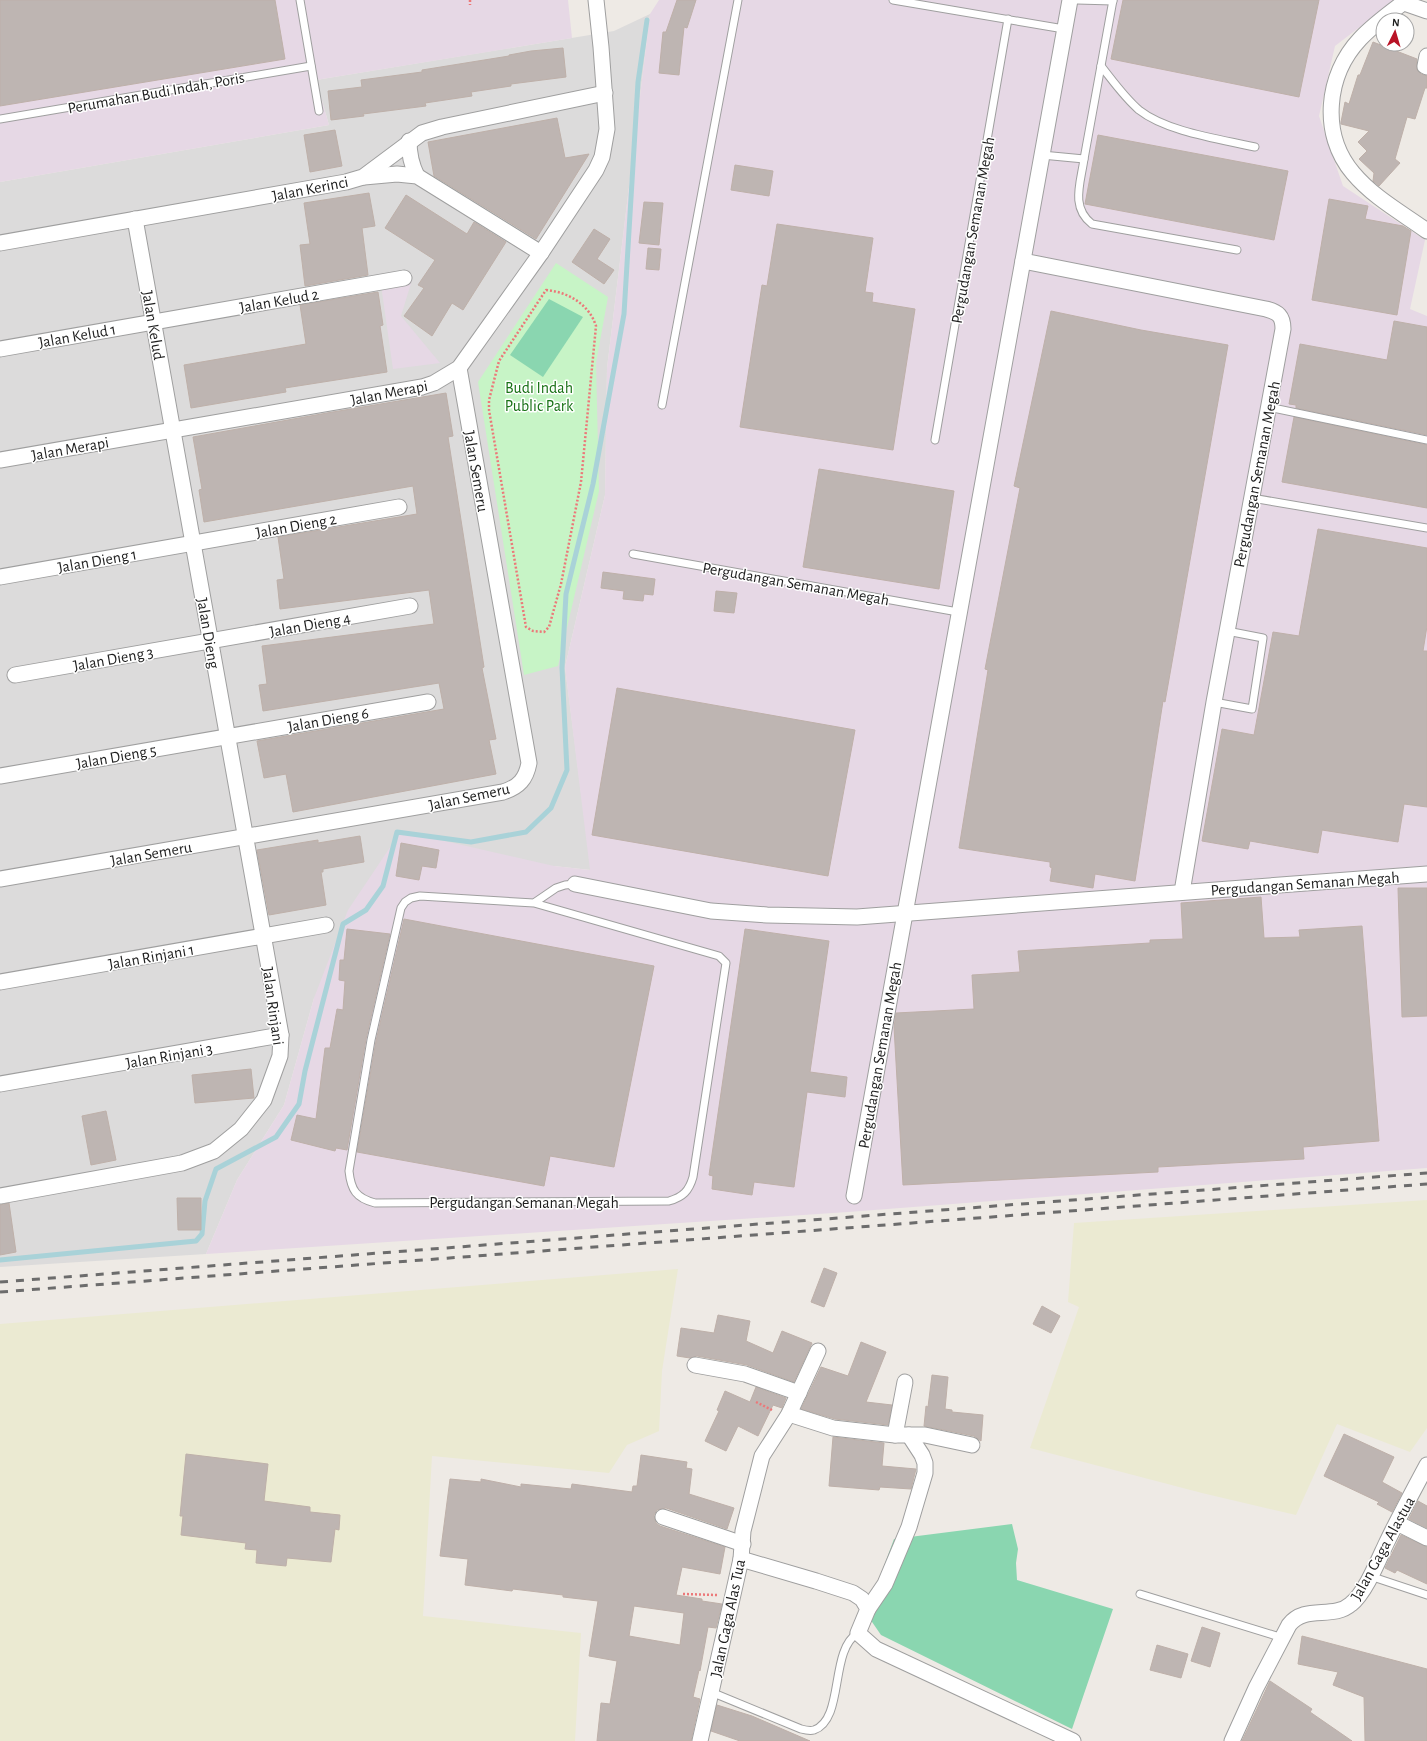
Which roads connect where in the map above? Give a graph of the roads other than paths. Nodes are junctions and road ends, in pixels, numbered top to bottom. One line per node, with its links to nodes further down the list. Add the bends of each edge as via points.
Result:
1 (300, 0): 13 (lane)
2 (596, 0): 16 (street, Jalan Merapi)
3 (738, 0): 35 (lane)
4 (893, 0): 10 (lane)
5 (1070, 0): 11 (street, Pergudangan Semanan Megah)
6 (1077, 0): 7 (lane)
7 (1113, 0): 14 (lane)
8 (1406, 1): 9 (street); 26 (street, via 1369,30 1347,57 1333,90 1332,123 1338,148 1353,173 1380,198)
9 (1427, 12)
10 (1008, 19): 11 (lane); 38 (lane, Pergudangan Semanan Megah)
11 (1064, 29): 21 (street, Pergudangan Semanan Megah)
12 (1427, 56): 15 (street)
13 (311, 66): 17 (lane); 18 (lane, Perumahan Budi Indah, Poris)
14 (1101, 66): 20 (lane, via 1124,96 1140,111 1176,128); 22 (lane)
15 (1427, 67)
16 (605, 93): 19 (street, Jalan Kerinci, via 442,127 422,133); 29 (street, Jalan Merapi, via 607,129 602,156 596,170)
17 (319, 111)
18 (0, 119)
19 (409, 141): 23 (street, via 409,153); 24 (street, Jalan Kerinci)
20 (1255, 147)
21 (1042, 155): 22 (lane); 30 (street, Pergudangan Semanan Megah)
22 (1084, 159): 28 (lane, via 1079,208 1084,218 1092,224)
23 (417, 176): 24 (street, via 397,174); 29 (street)
24 (363, 177): 25 (street, Jalan Kerinci)
25 (135, 219): 27 (street, Jalan Kerinci); 32 (street, Jalan Kelud)
26 (1427, 231)
27 (0, 243)
28 (1237, 250)
29 (541, 253): 34 (street, Jalan Merapi)
30 (1023, 261): 36 (street, Pergudangan Semanan Megah, via 1274,312 1280,316 1283,329); 48 (street, Pergudangan Semanan Megah)
31 (404, 278): 32 (street, Jalan Kelud 2)
32 (154, 322): 33 (street, Jalan Kelud 1); 37 (street, Jalan Kelud)
33 (0, 349)
34 (459, 368): 37 (street, Jalan Merapi, via 422,387); 56 (street, Jalan Semeru, via 528,756 527,773 522,782 503,792)
35 (662, 405)
36 (1268, 407): 39 (lane); 41 (street, Pergudangan Semanan Megah)
37 (173, 430): 40 (street, Jalan Merapi); 44 (street, Jalan Dieng)
38 (935, 440)
39 (1427, 440)
40 (0, 460)
41 (1252, 498): 43 (lane); 49 (street, Pergudangan Semanan Megah)
42 (399, 507): 44 (street, Jalan Dieng 2)
43 (1427, 528)
44 (193, 543): 46 (street, Jalan Dieng 1); 50 (street, Jalan Dieng)
45 (633, 554): 48 (lane, Pergudangan Semanan Megah)
46 (0, 577)
47 (410, 606): 50 (street, Jalan Dieng 4)
48 (958, 612): 62 (street, Pergudangan Semanan Megah)
49 (1227, 631): 53 (street, Pergudangan Semanan Megah); 53 (lane, via 1263,638 1252,708)
50 (210, 641): 51 (street, Jalan Dieng 3); 54 (street, Jalan Dieng)
51 (15, 675)
52 (428, 702): 54 (street, Jalan Dieng 6)
53 (1214, 702): 60 (street, Pergudangan Semanan Megah)
54 (228, 736): 55 (street, Jalan Dieng 5); 56 (street, Jalan Dieng)
55 (2, 776)
56 (245, 836): 58 (street, Jalan Semeru); 64 (street, Jalan Rinjani)
57 (1427, 874): 60 (street, Pergudangan Semanan Megah)
58 (0, 880)
59 (575, 884): 61 (lane, Pergudangan Semanan Megah, via 556,888); 62 (street, Pergudangan Semanan Megah, via 711,911 857,917)
60 (1182, 892): 62 (street, Pergudangan Semanan Megah)
61 (534, 903): 61 (lane, Pergudangan Semanan Megah, via 719,956 726,963 690,1186 679,1198 669,1201 375,1204 364,1200 356,1194 350,1182 349,1171 371,1040 401,908 411,898 420,896)
62 (905, 914): 69 (street, Pergudangan Semanan Megah)
63 (326, 925): 64 (street, Jalan Rinjani 1)
64 (263, 936): 65 (street, Jalan Rinjani 1); 66 (street, Jalan Rinjani)
65 (0, 982)
66 (281, 1035): 67 (street, Jalan Rinjani 3); 68 (street, Jalan Rinjani, via 280,1056 264,1100 241,1129 214,1151 182,1163)
67 (0, 1084)
68 (0, 1196)
69 (854, 1196)
70 (818, 1351): 73 (street, Jalan Gaga Alas Tua)
71 (695, 1365): 73 (street, via 745,1374)
72 (905, 1382): 75 (street)
73 (799, 1393): 74 (street, Jalan Gaga Alas Tua)
74 (789, 1414): 75 (street, via 833,1428); 81 (street, Jalan Gaga Alas Tua, via 762,1456)
75 (902, 1435): 76 (street, via 925,1435); 86 (street, via 922,1455 925,1473 909,1527 885,1584)
76 (972, 1444)
77 (1427, 1465): 79 (street, Jalan Gaga Alastua)
78 (663, 1517): 81 (street, Jalan Gaga Alas Tua)
79 (1397, 1522): 80 (street); 83 (street, Jalan Gaga Alastua)
80 (1427, 1538)
81 (743, 1544): 82 (street, Jalan Gaga Alas Tua)
82 (741, 1559): 86 (street, via 853,1593 862,1599); 89 (street, Jalan Gaga Alas Tua)
83 (1370, 1576): 85 (lane); 88 (street, Jalan Gaga Alastua, via 1359,1595 1348,1606 1334,1611 1299,1616 1289,1625)
84 (1140, 1594): 88 (lane)
85 (1427, 1595)
86 (868, 1609): 87 (street)
87 (858, 1633): 89 (lane, Jalan Gaga Alas Tua, via 850,1639 844,1655 830,1714 822,1725 813,1730 802,1729); 91 (street, via 876,1649)
88 (1282, 1638): 92 (street, Jalan Gaga Alastua)
89 (711, 1692): 90 (street, Jalan Gaga Alas Tua)
90 (700, 1741)
91 (1073, 1741)
92 (1232, 1741)

